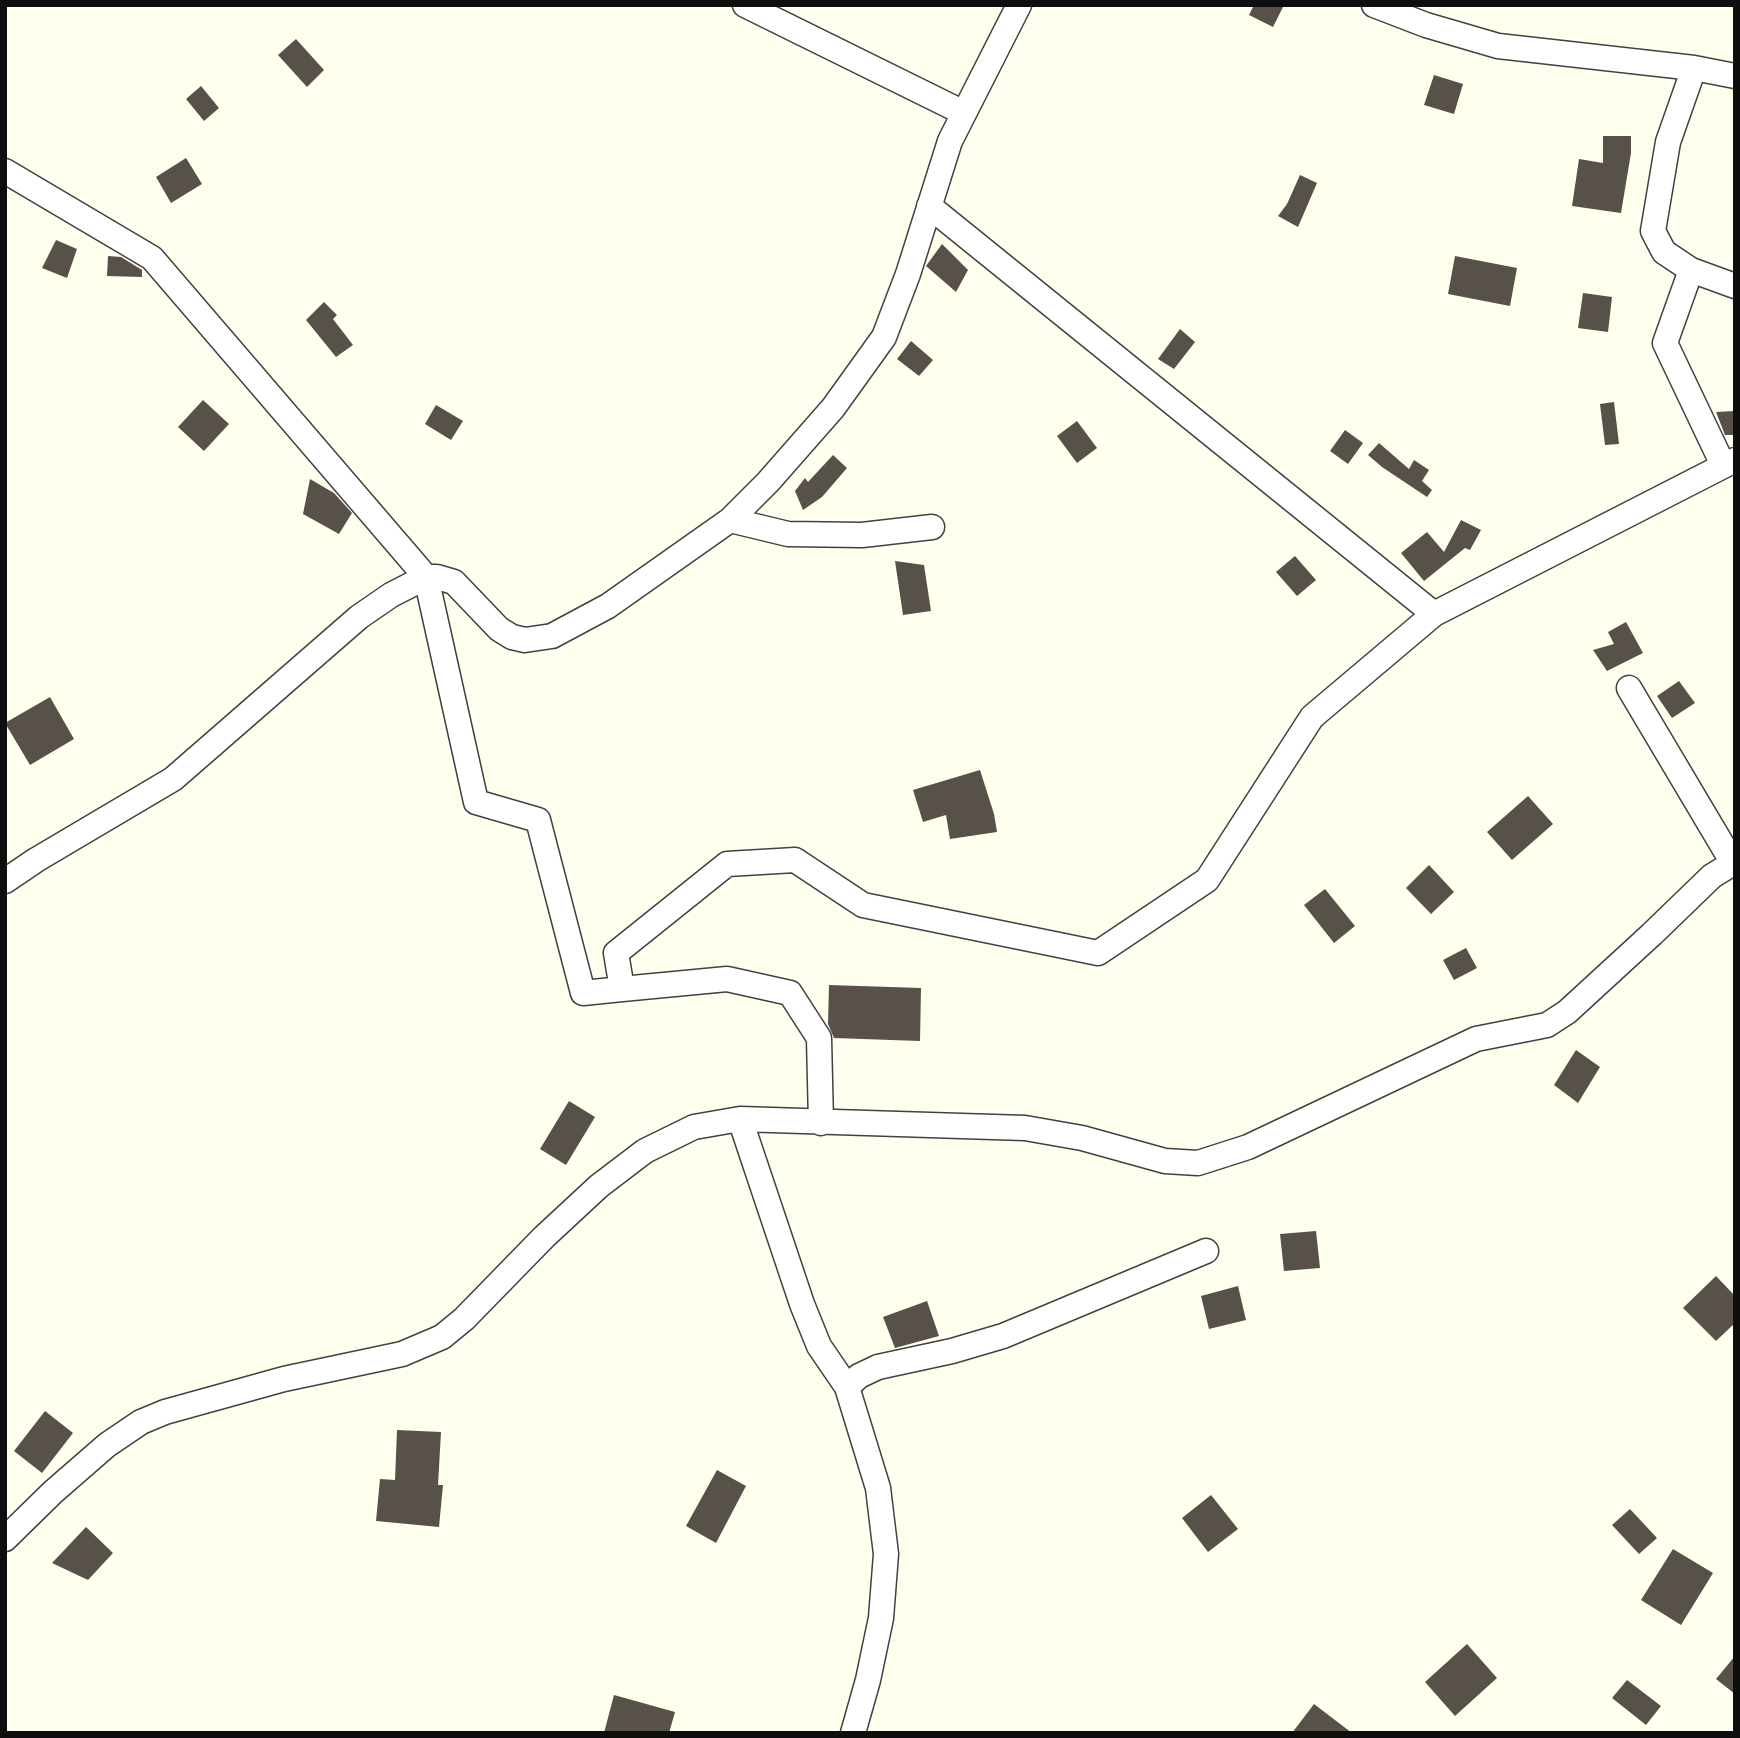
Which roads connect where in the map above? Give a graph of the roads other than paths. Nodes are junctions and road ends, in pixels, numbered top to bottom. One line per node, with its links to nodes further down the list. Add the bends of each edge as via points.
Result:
1 (745, 5): 6 (street)
2 (1020, 5): 6 (street)
3 (1374, 5): 4 (street, via 1498,46)
4 (1694, 68): 5 (street); 9 (street, via 1668,142 1653,230 1664,253)
5 (1735, 76)
6 (964, 113): 8 (street)
7 (5, 171): 14 (street, via 152,258)
8 (929, 206): 12 (street, via 884,337 834,408); 15 (street)
9 (1691, 270): 10 (street); 11 (street, via 1665,343)
10 (1735, 286)
11 (1729, 462): 15 (street)
12 (730, 520): 13 (street, via 788,534 862,536); 14 (street, via 608,606 552,636 512,637 454,582)
13 (932, 527)
14 (426, 577): 18 (street, via 359,617 173,779); 19 (street, via 476,802 538,820 583,993)
15 (1434, 614): 19 (street, via 1312,717 1207,880 1098,953 863,905 795,860 727,864 616,953)
16 (1629, 688): 17 (street)
17 (1734, 862): 21 (street, via 1712,876 1576,1004 1547,1025 1476,1039 1223,1156 1198,1163 1164,1161 1025,1128)
18 (5, 881)
19 (622, 989): 21 (street, via 727,979 790,993 819,1038)
20 (740, 1119): 21 (street); 23 (street, via 802,1304 819,1346); 24 (street, via 694,1127 645,1151 599,1186 442,1337 402,1353 284,1379 141,1422 107,1445)
21 (821, 1123)
22 (1206, 1251): 23 (street, via 1003,1336 878,1367)
23 (847, 1387): 25 (street, via 878,1488 886,1553 881,1618)
24 (5, 1539)
25 (853, 1733)

